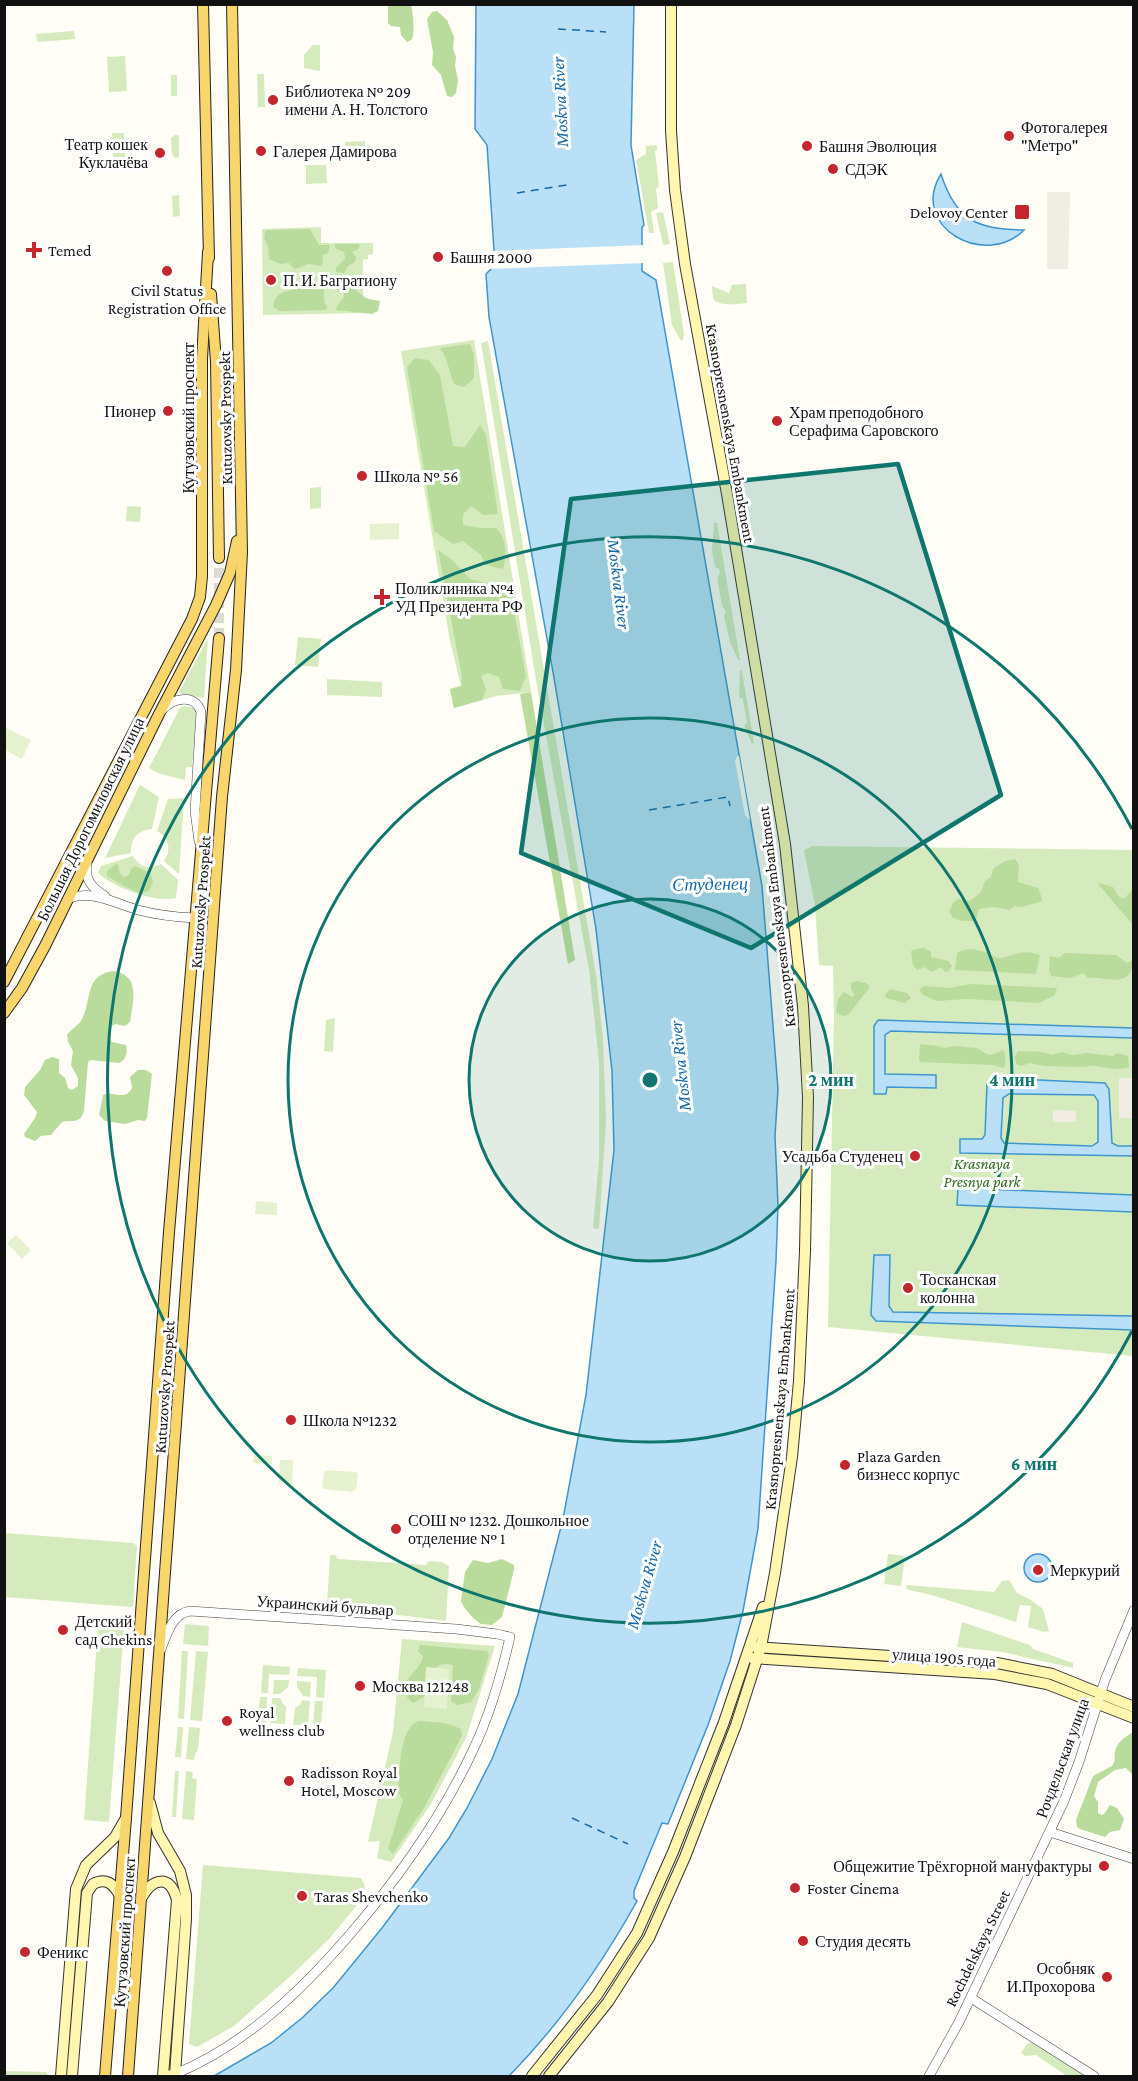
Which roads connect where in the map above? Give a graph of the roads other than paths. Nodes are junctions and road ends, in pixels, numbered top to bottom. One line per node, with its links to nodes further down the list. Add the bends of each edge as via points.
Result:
1 (203, 4): 4 (main road, Kutuzovsky Prospekt)
2 (232, 4): 5 (main road, Kutuzovsky Prospekt)
3 (671, 4): 18 (main road, Krasnopresnenskaya Embankment, via 675,190 786,844 804,1012 808,1097 799,1381 775,1573)
4 (208, 252): 6 (main road, Kutuzovsky Prospekt, via 216,362); 8 (main road, Кутузовский проспект, via 202,358 202,584 198,605)
5 (242, 511): 9 (main road, Большая Дорогомиловская улица, via 230,573); 19 (main road, Kutuzovsky Prospekt, via 236,670 222,797)
6 (219, 558)
7 (219, 638): 10 (main road, Kutuzovsky Prospekt)
8 (168, 665): 15 (main road, Большая Дорогомиловская улица)
9 (159, 714): 10 (street, via 176,699 193,702 201,712 195,811); 11 (main road, Большая Дорогомиловская улица)
10 (201, 855): 14 (main road, Kutuzovsky Prospekt)
11 (88, 857): 12 (main road, Большая Дорогомиловская улица); 13 (street, via 88,882)
12 (69, 898): 13 (street, via 83,894); 16 (main road, Большая Дорогомиловская улица, via 22,988)
13 (112, 900): 14 (street, via 162,916)
14 (195, 918): 26 (main road, Kutuzovsky Prospekt)
15 (4, 982)
16 (4, 1013)
17 (1134, 1610): 22 (street, Рочдельская улица)
18 (755, 1646): 20 (main road, Krasnopresnenskaya Embankment); 21 (main road, Krasnopresnenskaya Embankment); 22 (main road, улица 1905 года, via 998,1663 1052,1674)
19 (160, 1651): 25 (main road, Kutuzovsky Prospekt); 36 (street, Украинский бульвар, via 173,1622 190,1611 456,1629 510,1637 496,1692 474,1749 424,1840 385,1894 319,1971 287,2000 214,2055)
20 (746, 1658): 21 (main road, улица 1905 года); 37 (main road, Krasnopresnenskaya Embankment, via 637,1933 597,1995)
21 (758, 1658): 22 (main road, улица 1905 года, via 995,1674); 38 (main road, Krasnopresnenskaya Embankment, via 698,1824 649,1938 608,2002)
22 (1100, 1699): 23 (main road); 24 (main road, улица 1905 года); 27 (street, Рочдельская улица)
23 (1134, 1707)
24 (1134, 1718)
25 (149, 1800): 30 (main road, Кутузовский проспект); 36 (main road, via 158,1833 177,1865 186,1895)
26 (126, 1818): 29 (main road, Кутузовский проспект); 34 (main road, via 115,1837 86,1865 76,1889)
27 (1050, 1832): 28 (street); 31 (street, Rochdelskaya Street)
28 (1134, 1859)
29 (120, 1896): 33 (main road, Кутузовский проспект); 35 (main road, via 113,1885 103,1881 93,1884 87,1893)
30 (142, 1897): 32 (main road, Кутузовский проспект); 36 (main road, via 158,1881 172,1888 177,1900)
31 (970, 1998): 39 (street, Rochdelskaya Street); 40 (street)
32 (129, 2072)
33 (105, 2074)
34 (61, 2076)
35 (72, 2076)
36 (168, 2076)
37 (532, 2076)
38 (549, 2076)
39 (929, 2076)
40 (1094, 2076)

